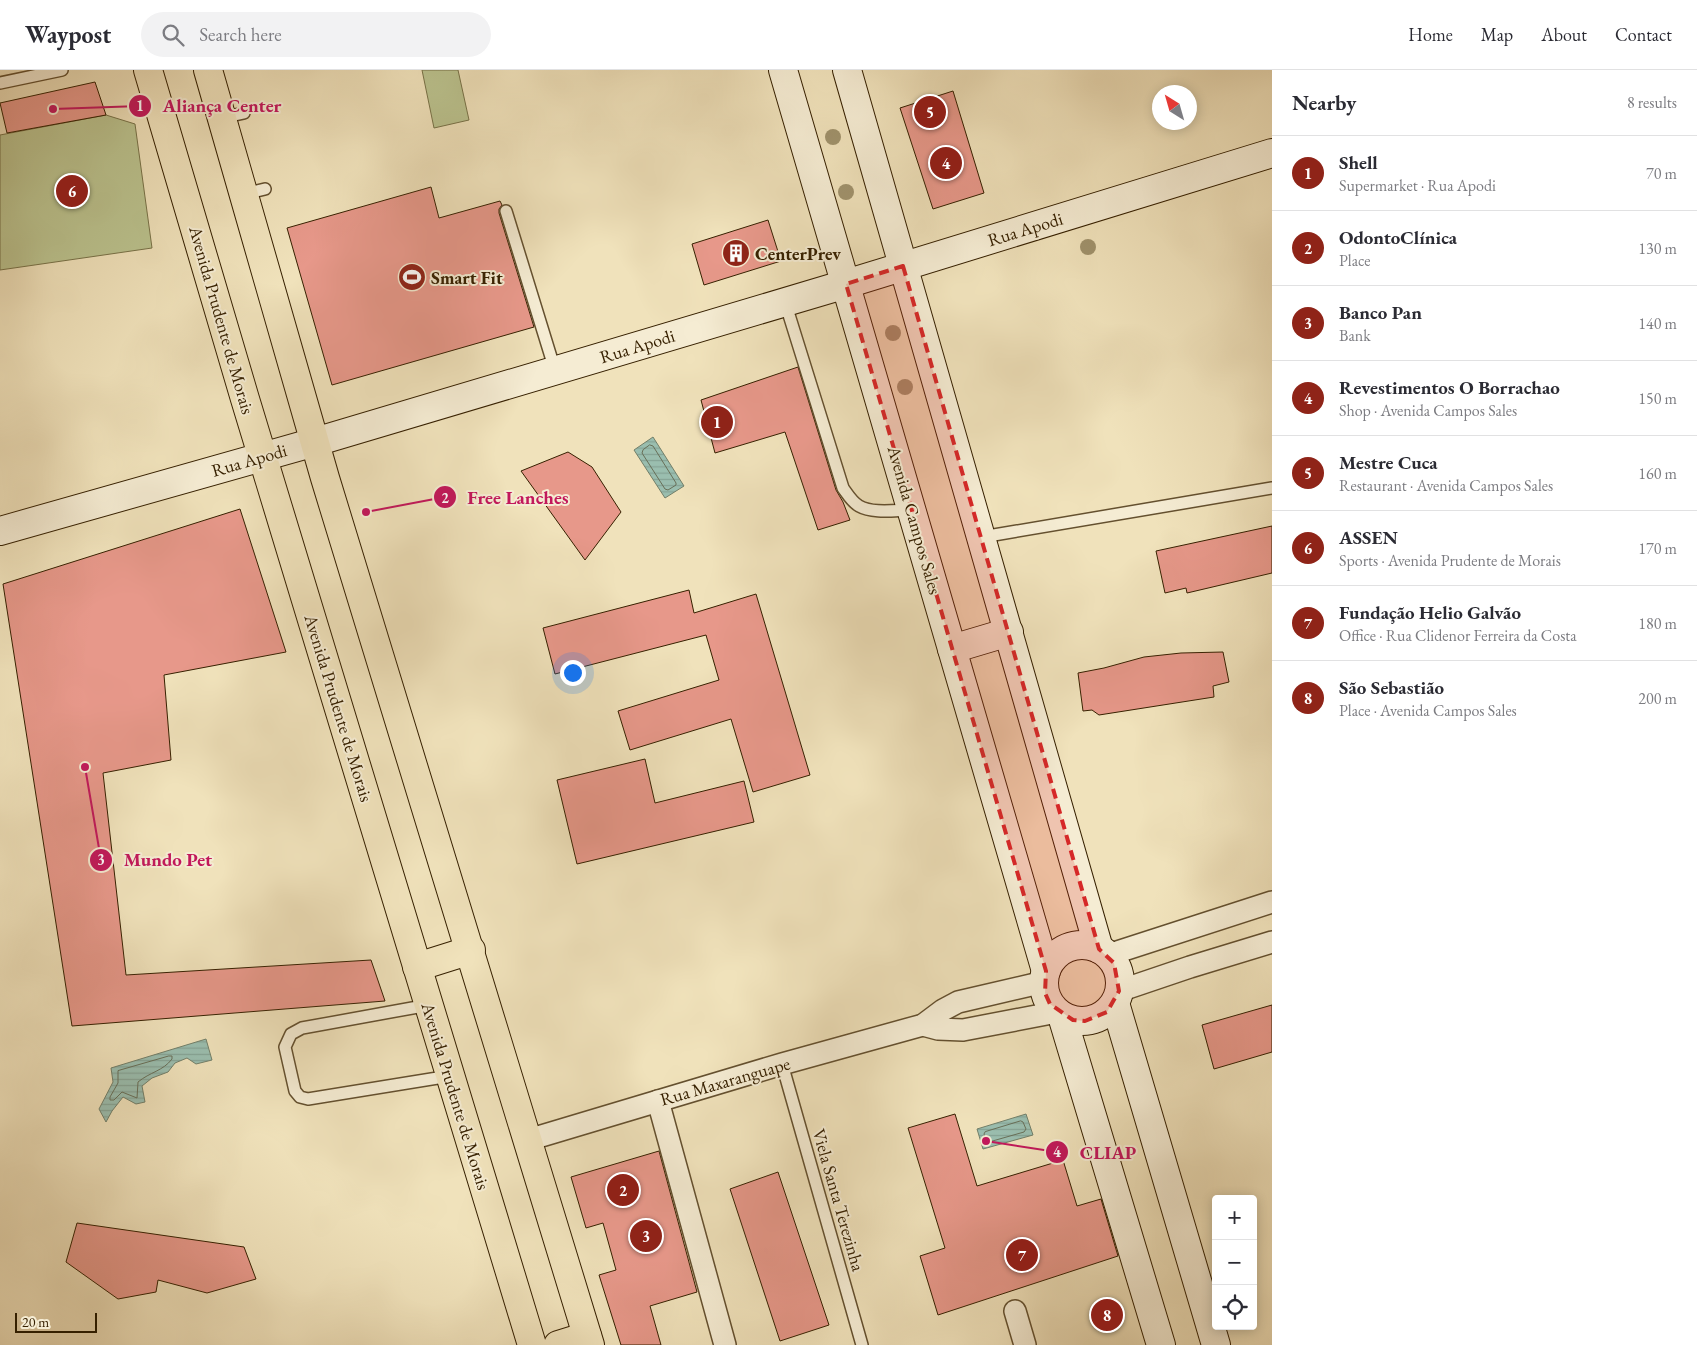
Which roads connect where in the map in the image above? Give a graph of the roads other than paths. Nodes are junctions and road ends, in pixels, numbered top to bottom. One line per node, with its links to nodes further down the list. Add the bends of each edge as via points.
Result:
1 (62, 70): 6 (lane)
2 (148, 70): 14 (main road, Avenida Prudente de Morais)
3 (208, 70): 13 (main road, via 233,115)
4 (783, 70): 10 (street, Avenida Campos Sales)
5 (847, 70): 9 (street)
6 (0, 83)
7 (1272, 153): 9 (street, Rua Apodi)
8 (506, 211): 12 (lane)
9 (903, 266): 10 (street, Rua Apodi); 18 (street)
10 (846, 284): 11 (street, Rua Apodi); 16 (street, Avenida Campos Sales)
11 (785, 302): 12 (street, Rua Apodi); 16 (lane, via 843,488 861,507)
12 (555, 370): 13 (street, Rua Apodi)
13 (315, 442): 14 (street, Rua Apodi); 23 (main road)
14 (263, 456): 17 (street, Rua Apodi); 25 (main road, Avenida Prudente de Morais)
15 (1272, 488): 18 (lane)
16 (912, 510): 20 (street, Avenida Campos Sales)
17 (0, 531)
18 (982, 537): 19 (street)
19 (1009, 632): 20 (street); 24 (street)
20 (952, 649): 26 (street, Avenida Campos Sales)
21 (1272, 902): 24 (street)
22 (1272, 942): 27 (street, via 1190,967)
23 (471, 950): 25 (main road); 34 (main road)
24 (1103, 952): 26 (street, via 1087,946 1074,946 1052,960); 27 (street, via 1114,963 1119,976)
25 (417, 967): 28 (main road, Avenida Prudente de Morais)
26 (1045, 976): 29 (street, via 1045,993); 30 (street, Rua Maxaranguape, via 958,1002)
27 (1117, 997): 29 (street, via 1107,1012 1097,1018 1073,1020); 43 (street)
28 (429, 1005): 32 (main road, Avenida Prudente de Morais); 32 (lane, via 302,1028 291,1034 285,1047 295,1091 308,1099)
29 (1060, 1014): 30 (street, Rua Maxaranguape, via 962,1030); 42 (street)
30 (923, 1025): 31 (street, Rua Maxaranguape)
31 (782, 1064): 33 (street, Rua Maxaranguape); 40 (lane, Viela Santa Terezinha)
32 (450, 1076): 37 (main road, Avenida Prudente de Morais)
33 (658, 1101): 34 (street, Rua Maxaranguape); 39 (street)
34 (528, 1140): 36 (main road)
35 (1015, 1312): 41 (street)
36 (589, 1341): 38 (main road)
37 (532, 1345)
38 (558, 1345)
39 (725, 1345)
40 (862, 1345)
41 (1025, 1345)
42 (1161, 1345)
43 (1216, 1345)

